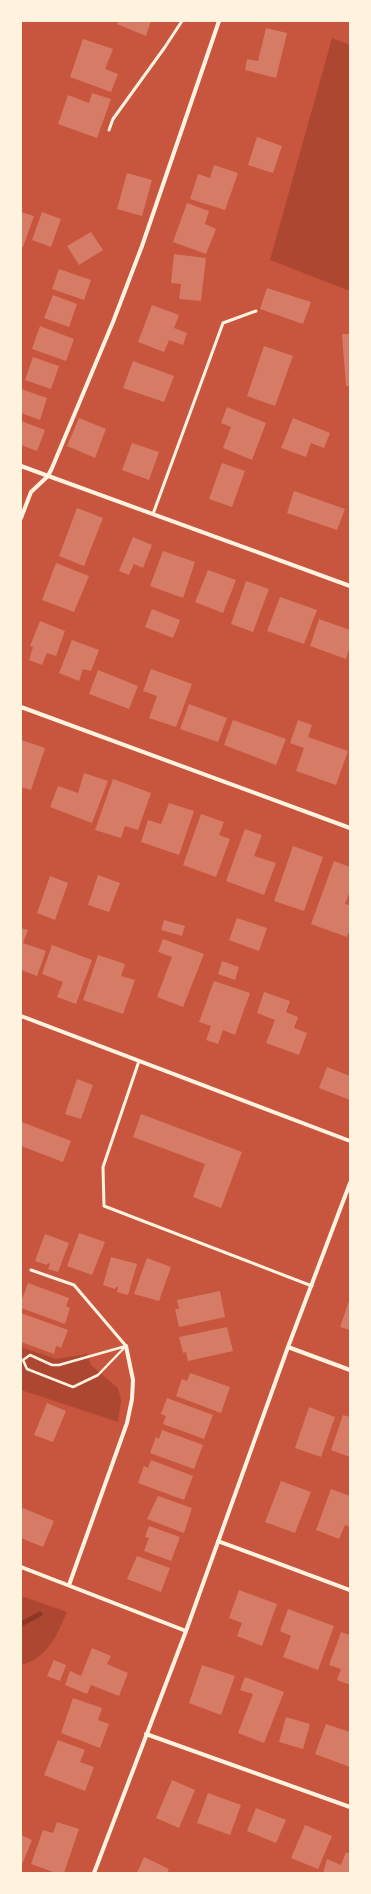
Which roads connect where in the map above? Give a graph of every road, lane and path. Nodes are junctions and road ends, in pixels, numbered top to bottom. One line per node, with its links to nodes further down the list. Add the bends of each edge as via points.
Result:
1 (182, 21): 3 (lane, via 113,119)
2 (219, 21): 6 (street, via 142,246)
3 (109, 130)
4 (256, 312): 7 (lane, via 223,323)
5 (21, 466): 6 (street)
6 (48, 476): 7 (street); 8 (street, via 31,492)
7 (153, 514): 9 (street)
8 (21, 518)
9 (350, 586)
10 (21, 707): 11 (street)
11 (350, 828)
12 (21, 1016): 13 (street)
13 (139, 1061): 14 (street); 17 (lane, via 103,1167 104,1206)
14 (350, 1141)
15 (350, 1183): 17 (street)
16 (31, 1270): 18 (lane, via 74,1285)
17 (312, 1286): 19 (street)
18 (126, 1346): 18 (path, via 59,1365 52,1365 30,1355 23,1360 27,1369 73,1386 98,1375); 23 (street, via 134,1380 127,1423)
19 (288, 1347): 20 (street); 21 (street)
20 (350, 1370)
21 (218, 1541): 24 (street); 25 (street)
22 (21, 1567): 23 (street)
23 (69, 1585): 25 (street)
24 (350, 1590)
25 (186, 1631): 26 (street)
26 (146, 1734): 27 (street); 28 (street)
27 (350, 1807)
28 (94, 1873)

